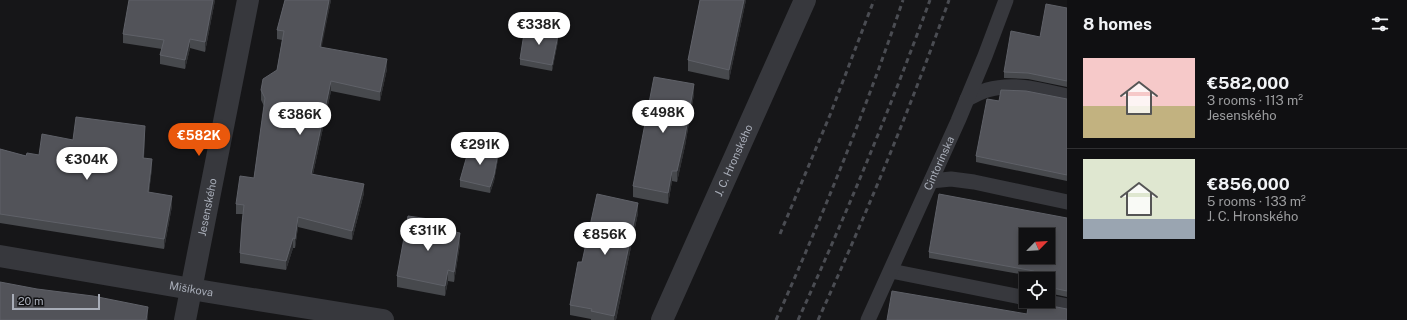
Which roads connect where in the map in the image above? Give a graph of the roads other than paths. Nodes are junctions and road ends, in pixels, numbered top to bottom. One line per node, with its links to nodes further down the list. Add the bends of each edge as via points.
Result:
1 (248, 0): 10 (street, Jesenského)
2 (805, 0): 16 (street, J. C. Hronského)
3 (1009, 2): 5 (lane, Cintorínska)
4 (1067, 96): 5 (lane, via 1020,86 986,90)
5 (967, 99): 6 (lane, Cintorínska)
6 (931, 181): 7 (lane, via 951,179 974,182); 9 (lane, Cintorínska)
7 (1067, 202)
8 (0, 256): 10 (street, Mišíkova)
9 (891, 271): 11 (lane); 17 (lane, Cintorínska)
10 (191, 289): 14 (street, Jesenského); 15 (street, Mišíkova)
11 (1019, 297)
12 (1055, 304): 13 (lane)
13 (1067, 306)
14 (184, 320)
15 (383, 320)
16 (662, 320)
17 (868, 320)

